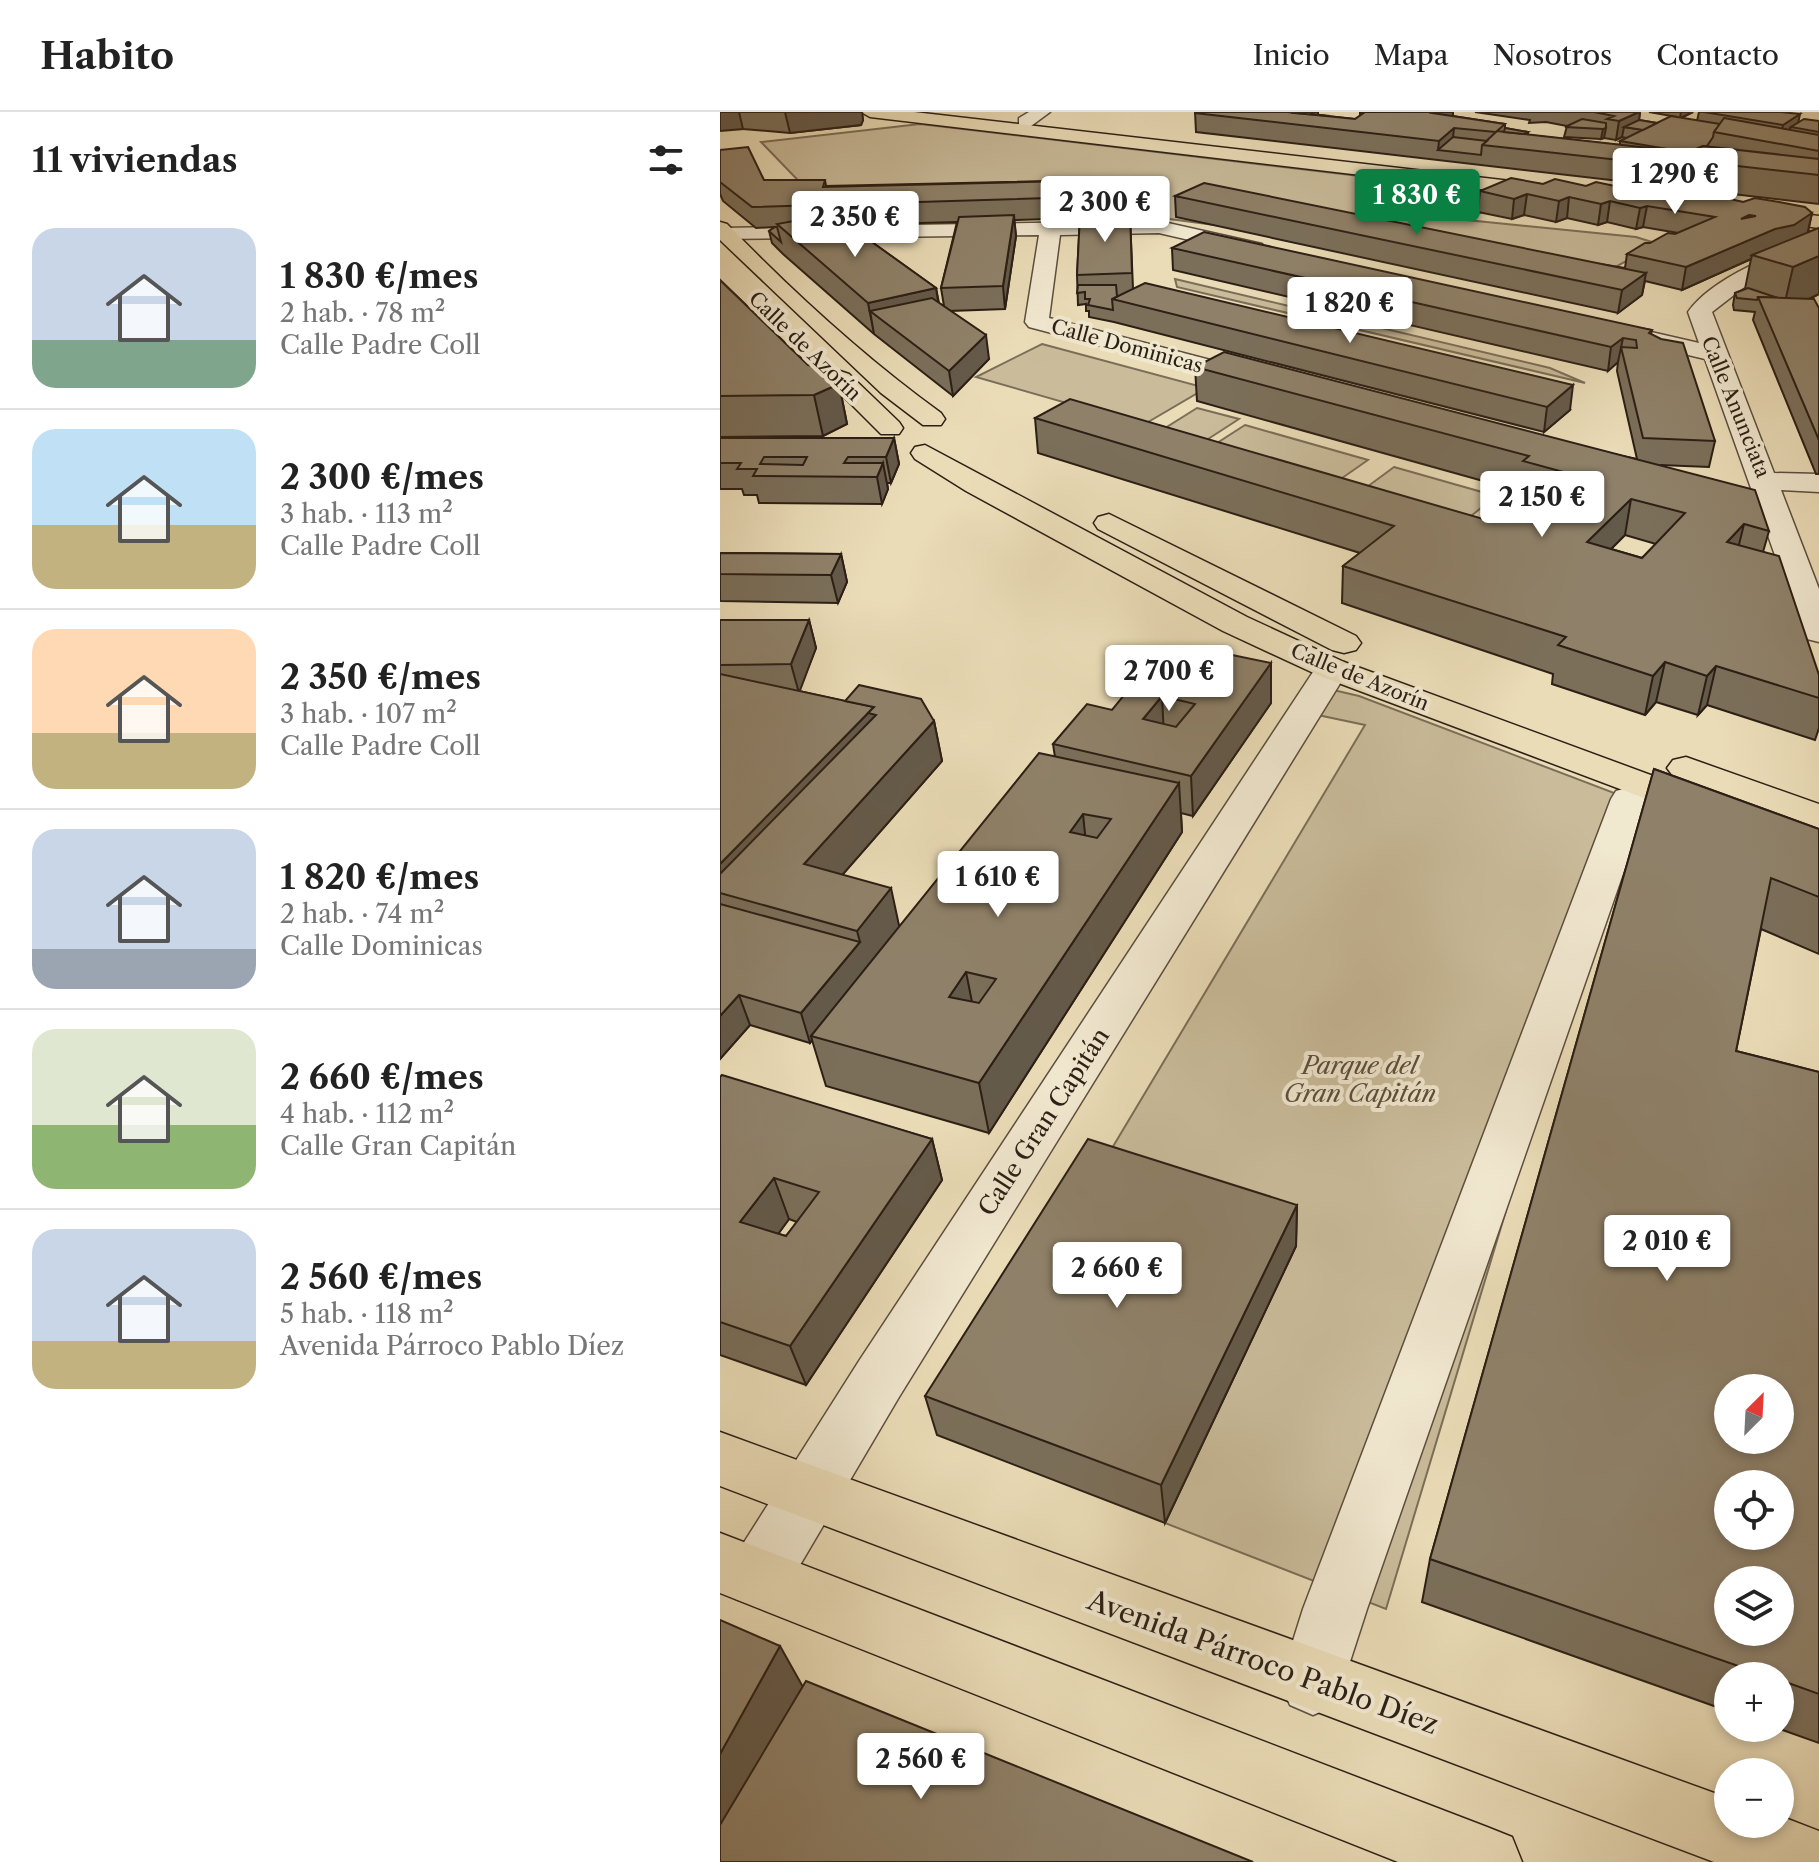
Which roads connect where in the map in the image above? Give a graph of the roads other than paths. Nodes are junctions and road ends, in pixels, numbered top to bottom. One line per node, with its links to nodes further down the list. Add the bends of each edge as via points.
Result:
1 (870, 112): 3 (main road, via 1572,189)
2 (940, 112): 3 (main road)
3 (1033, 117)
4 (1819, 213): 5 (main road, via 1728,207)
5 (1819, 222)
6 (1050, 228): 7 (street); 9 (street, via 1159,227); 15 (street, Calle Dominicas, via 1037,322)
7 (722, 231): 16 (main road, Calle de Azorín, via 890,388)
8 (1819, 247): 11 (street, Calle Anunciata)
9 (1281, 255)
10 (720, 264): 12 (main road, Calle de Azorín)
11 (1705, 302): 13 (street, Calle Anunciata, via 1700,312); 13 (street, via 1609,330)
12 (775, 316)
13 (1713, 353): 22 (street, Calle Anunciata)
14 (819, 358): 18 (main road, Calle de Azorín)
15 (1281, 386)
16 (932, 419): 17 (main road, Calle de Azorín); 18 (main road, via 909,421)
17 (959, 434): 19 (main road); 26 (main road, Calle de Azorín, via 1010,472 1346,644)
18 (880, 438): 19 (main road, via 902,453)
19 (925, 453): 24 (main road, Calle de Azorín, via 1235,624)
20 (1819, 483): 22 (street)
21 (1672, 484): 22 (street)
22 (1770, 493): 23 (street, Calle Anunciata)
23 (1819, 632)
24 (1332, 669): 27 (main road, Calle de Azorín); 29 (street, Calle Gran Capitán)
25 (1630, 799): 31 (street)
26 (1819, 817)
27 (1819, 851)
28 (720, 1459): 29 (main road, Avenida Párroco Pablo Díez)
29 (809, 1492): 30 (street, Calle Gran Capitán); 31 (main road, Avenida Párroco Pablo Díez)
30 (739, 1570): 32 (main road)
31 (1313, 1682): 33 (main road, Avenida Párroco Pablo Díez)
32 (1487, 1862)
33 (1808, 1862)

